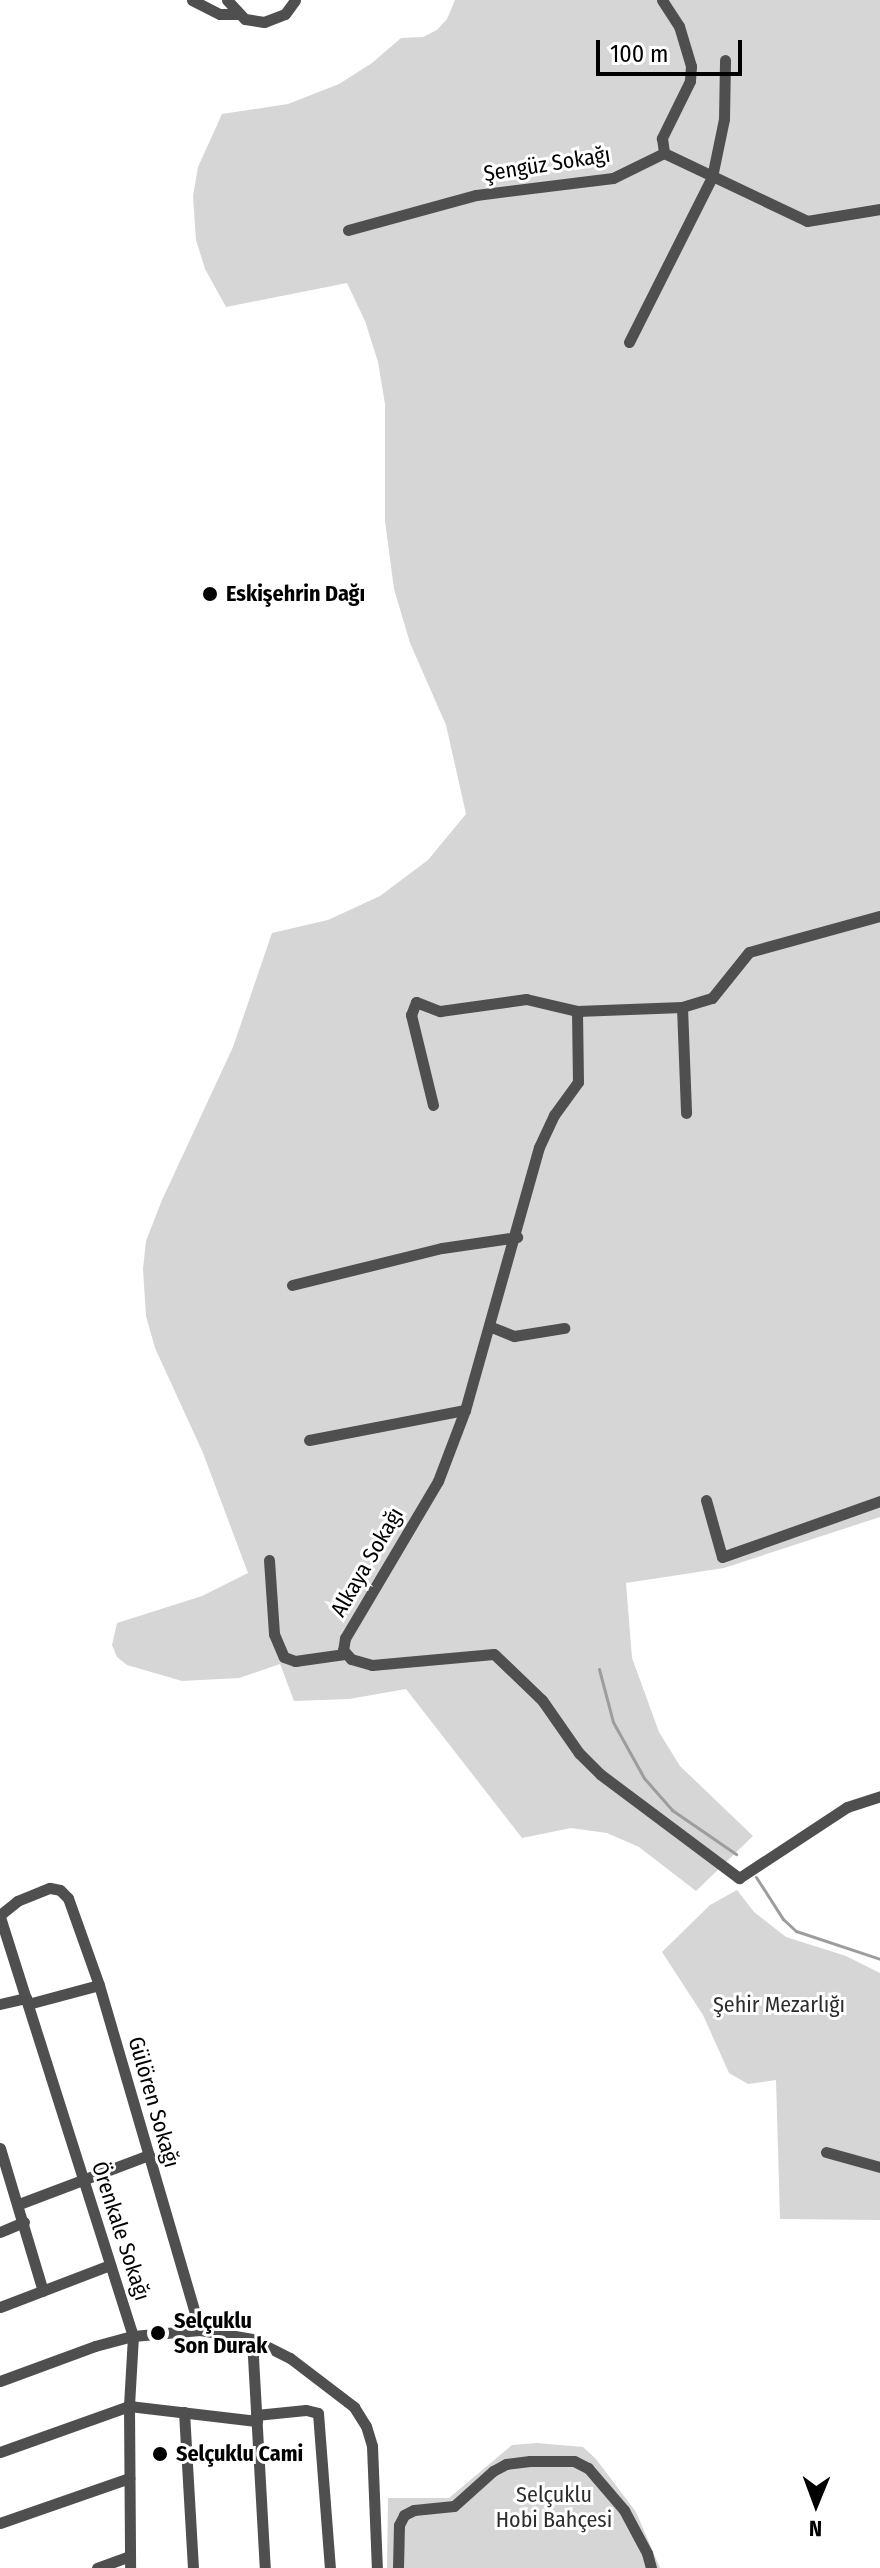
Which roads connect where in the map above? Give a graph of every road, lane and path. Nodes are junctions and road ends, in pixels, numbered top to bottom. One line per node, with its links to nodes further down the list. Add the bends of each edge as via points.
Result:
1 (192, 0): 5 (street, via 213,12)
2 (227, 0): 5 (street)
3 (295, 0): 5 (street, via 275,20 254,22)
4 (662, 0): 7 (street, via 679,26 691,66 690,81 662,138)
5 (237, 14)
6 (725, 60): 8 (street, via 724,119)
7 (664, 153): 8 (street); 10 (street, Şengüz Sokağı, via 613,178 476,195)
8 (712, 177): 9 (street, via 807,221); 11 (street)
9 (880, 209)
10 (348, 230)
11 (629, 342)
12 (880, 916): 13 (street, via 749,952 712,998)
13 (682, 1007): 14 (street); 16 (street)
14 (577, 1011): 15 (street, via 526,999 440,1011 414,1003 411,1015); 17 (street, Alkaya Sokağı, via 578,1082 539,1147)
15 (433, 1105)
16 (686, 1113)
17 (517, 1237): 18 (street, via 442,1248); 19 (street, Alkaya Sokağı)
18 (292, 1285)
19 (489, 1326): 20 (street, via 514,1336); 21 (street, Alkaya Sokağı)
20 (564, 1328)
21 (465, 1410): 22 (street); 26 (street, Alkaya Sokağı, via 438,1481 345,1638)
22 (309, 1440)
23 (706, 1500): 24 (street, via 722,1557)
24 (880, 1501)
25 (269, 1560): 26 (street, via 274,1634 284,1657 295,1661)
26 (345, 1654): 27 (street, Alkaya Sokağı, via 372,1665 494,1654 542,1700 600,1774 739,1878 847,1807)
27 (880, 1796)
28 (0, 1916): 29 (street, Gülören Sokağı, via 17,1901 60,1890 68,1898); 30 (street, Örenkale Sokağı)
29 (99, 1985): 30 (street); 34 (street, Gülören Sokağı)
30 (27, 2001): 31 (street); 36 (street, Örenkale Sokağı)
31 (0, 2004)
32 (0, 2148): 37 (street)
33 (826, 2152): 35 (street)
34 (149, 2155): 36 (street); 43 (street, Gülören Sokağı)
35 (880, 2167)
36 (83, 2177): 37 (street); 40 (street, Örenkale Sokağı)
37 (19, 2204): 38 (street)
38 (24, 2222): 39 (street); 41 (street)
39 (0, 2232)
40 (110, 2265): 41 (street); 44 (street, Örenkale Sokağı)
41 (43, 2291): 42 (street)
42 (0, 2307)
43 (200, 2330): 44 (street); 45 (street)
44 (133, 2336): 46 (street); 47 (street, Örenkale Sokağı)
45 (252, 2339): 49 (street); 58 (street, via 290,2358 354,2407 366,2426 372,2446)
46 (0, 2381)
47 (129, 2406): 48 (street); 50 (street); 51 (street, Örenkale Sokağı)
48 (184, 2412): 49 (street); 55 (street)
49 (257, 2418): 56 (street); 57 (street, via 316,2411)
50 (0, 2452)
51 (129, 2478): 52 (street); 53 (street, Örenkale Sokağı)
52 (0, 2523)
53 (130, 2562): 54 (street)
54 (97, 2568)
55 (193, 2568)
56 (265, 2568)
57 (330, 2568)
58 (377, 2568)
59 (398, 2568): 60 (street, via 399,2525 409,2512 448,2508 493,2471 521,2461 574,2461 600,2479 624,2510)
60 (651, 2568)

